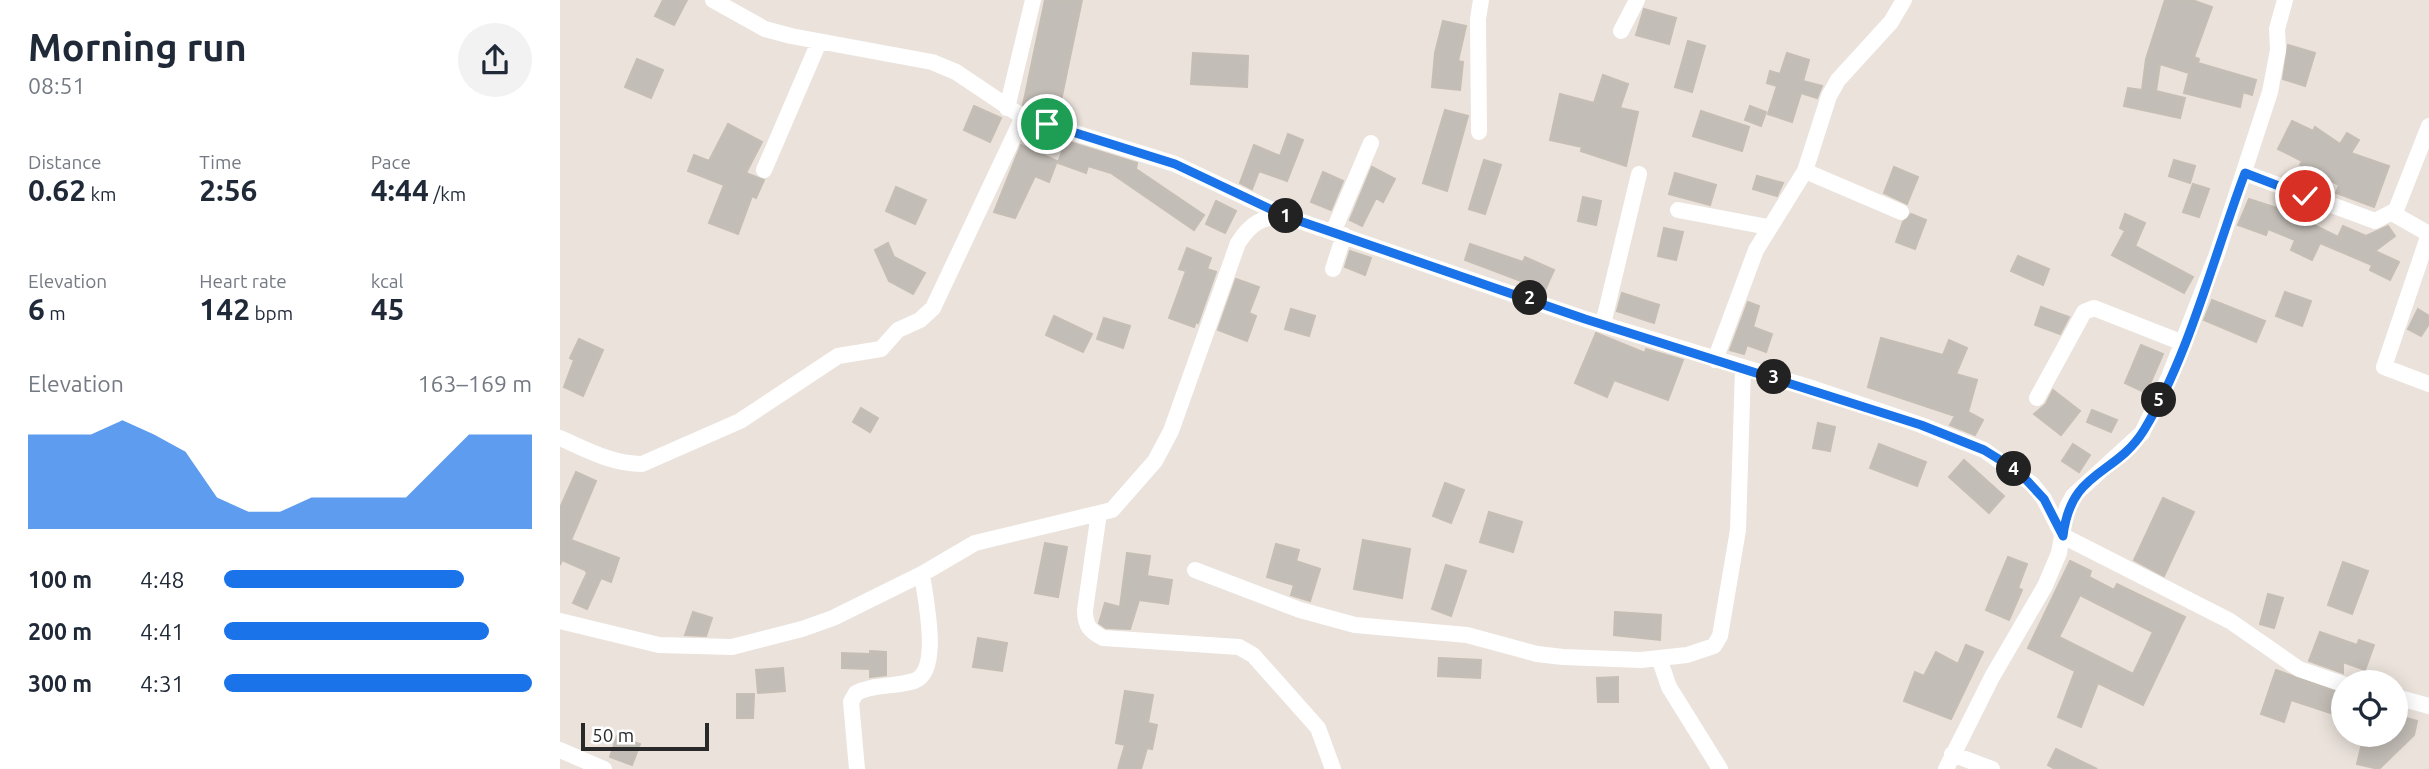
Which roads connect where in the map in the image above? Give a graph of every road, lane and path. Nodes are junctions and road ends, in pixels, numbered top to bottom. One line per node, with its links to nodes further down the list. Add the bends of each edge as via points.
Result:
1 (713, 0): 8 (street, via 765,29)
2 (1033, 0): 9 (street)
3 (1481, 0): 12 (street)
4 (1637, 0): 7 (street)
5 (1904, 0): 15 (street, via 1891,22 1838,80 1820,116)
6 (2285, 0): 16 (street, via 2277,29 2275,71)
7 (1621, 31)
8 (819, 42): 9 (street, via 932,62 956,72); 14 (street)
9 (1007, 108): 10 (street)
10 (1023, 117): 21 (street, via 1175,164); 32 (street, via 933,308 898,330 881,349 838,356 740,421 642,464 604,458)
11 (2429, 126): 20 (street)
12 (1479, 132)
13 (1371, 143): 23 (street)
14 (764, 170)
15 (1805, 170): 19 (street); 22 (street)
16 (2245, 173): 20 (street, via 2366,219 2375,221); 27 (street)
17 (1639, 174): 26 (street)
18 (1678, 209): 22 (street)
19 (1901, 212)
20 (2392, 213): 24 (street)
21 (1285, 216): 23 (street); 33 (street, via 1263,217 1248,227 1210,316 1171,431 1133,489 1111,510)
22 (1768, 227): 28 (street)
23 (1338, 234): 25 (street); 26 (street)
24 (2429, 234): 30 (street, via 2384,367)
25 (1333, 269)
26 (1603, 324): 28 (street)
27 (2183, 343): 31 (street, via 2094,308 2084,312); 34 (street, via 2142,433 2073,496)
28 (1715, 360): 29 (street)
29 (1743, 368): 34 (street, via 1984,450 2032,484); 38 (street, via 1739,518 1720,636 1704,651)
30 (2429, 384)
31 (2038, 398)
32 (560, 438)
33 (1099, 513): 36 (street, via 975,543); 46 (street, via 1085,610 1091,632 1103,638 1205,643 1246,651 1318,728)
34 (2063, 536): 39 (street, via 2230,621 2299,669); 43 (street, via 2034,608)
35 (1195, 570): 38 (street, via 1300,610 1355,625 1467,635 1563,657)
36 (922, 575): 37 (street, via 823,622 732,647 659,645); 45 (street, via 929,668 922,678 856,693 851,702)
37 (560, 621)
38 (1659, 658): 47 (street, via 1669,687)
39 (2331, 680)
40 (2408, 700): 41 (street)
41 (2429, 706)
42 (560, 750): 44 (street)
43 (1949, 762): 48 (street)
44 (604, 769)
45 (857, 769)
46 (1333, 769)
47 (1720, 769)
48 (1992, 769)

